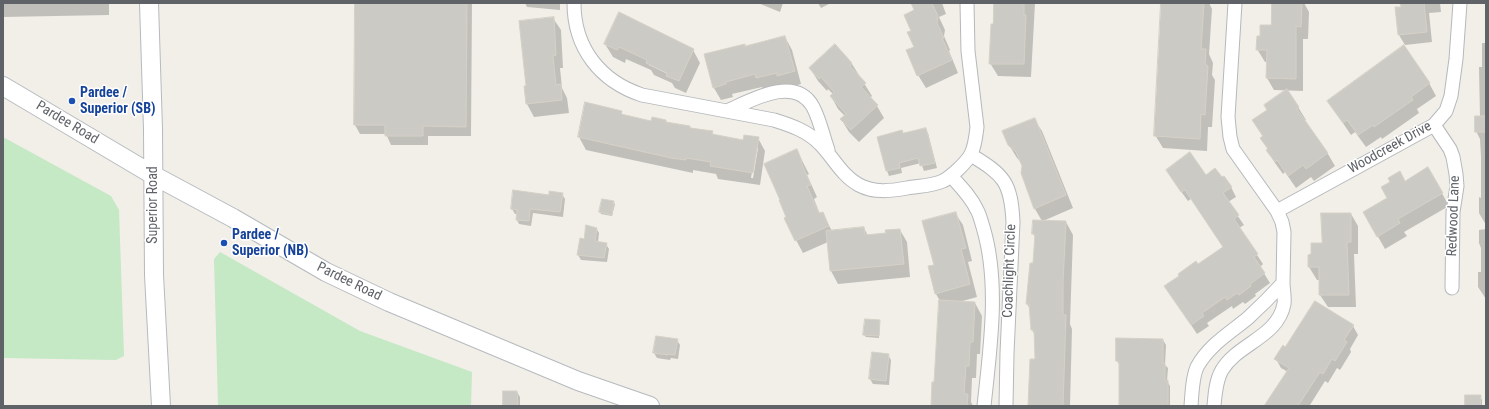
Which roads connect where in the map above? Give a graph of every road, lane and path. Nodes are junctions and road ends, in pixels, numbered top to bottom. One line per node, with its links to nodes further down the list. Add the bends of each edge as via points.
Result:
1 (149, 3): 11 (main road, Superior Road)
2 (574, 3): 7 (street, via 578,34 587,55 602,73 617,84 642,95)
3 (967, 3): 10 (street, via 968,51 977,127)
4 (1234, 3): 13 (street, via 1228,117 1230,138 1233,149)
5 (1460, 3): 8 (street, Woodcreek Drive, via 1451,96 1446,111)
6 (3, 86): 11 (main road, Pardee Road)
7 (727, 111): 9 (street, via 789,125 819,142); 9 (street, via 773,92 792,91 803,96 812,105)
8 (1434, 125): 13 (street, Woodcreek Drive); 15 (street, Redwood Lane, via 1450,148 1456,174 1457,186 1452,212)
9 (829, 154): 12 (street, via 847,176 859,185 880,191 931,184)
10 (971, 155): 12 (street); 21 (street, Coachlight Circle, via 992,168 1004,180 1012,204)
11 (154, 175): 18 (main road, Superior Road, via 154,275); 19 (main road, Pardee Road, via 326,272 376,296 578,382)
12 (951, 176): 20 (street, Coachlight Circle, via 978,210 989,250 992,281 990,347)
13 (1277, 212): 14 (street, via 1284,232)
14 (1283, 282): 16 (street, via 1248,317); 17 (street, via 1284,304 1274,325)
15 (1452, 288)
16 (1215, 344): 17 (street); 22 (street, via 1197,368)
17 (1232, 358): 23 (street, via 1218,379)
18 (162, 406)
19 (650, 406)
20 (984, 406)
21 (1006, 406)
22 (1191, 406)
23 (1214, 406)

